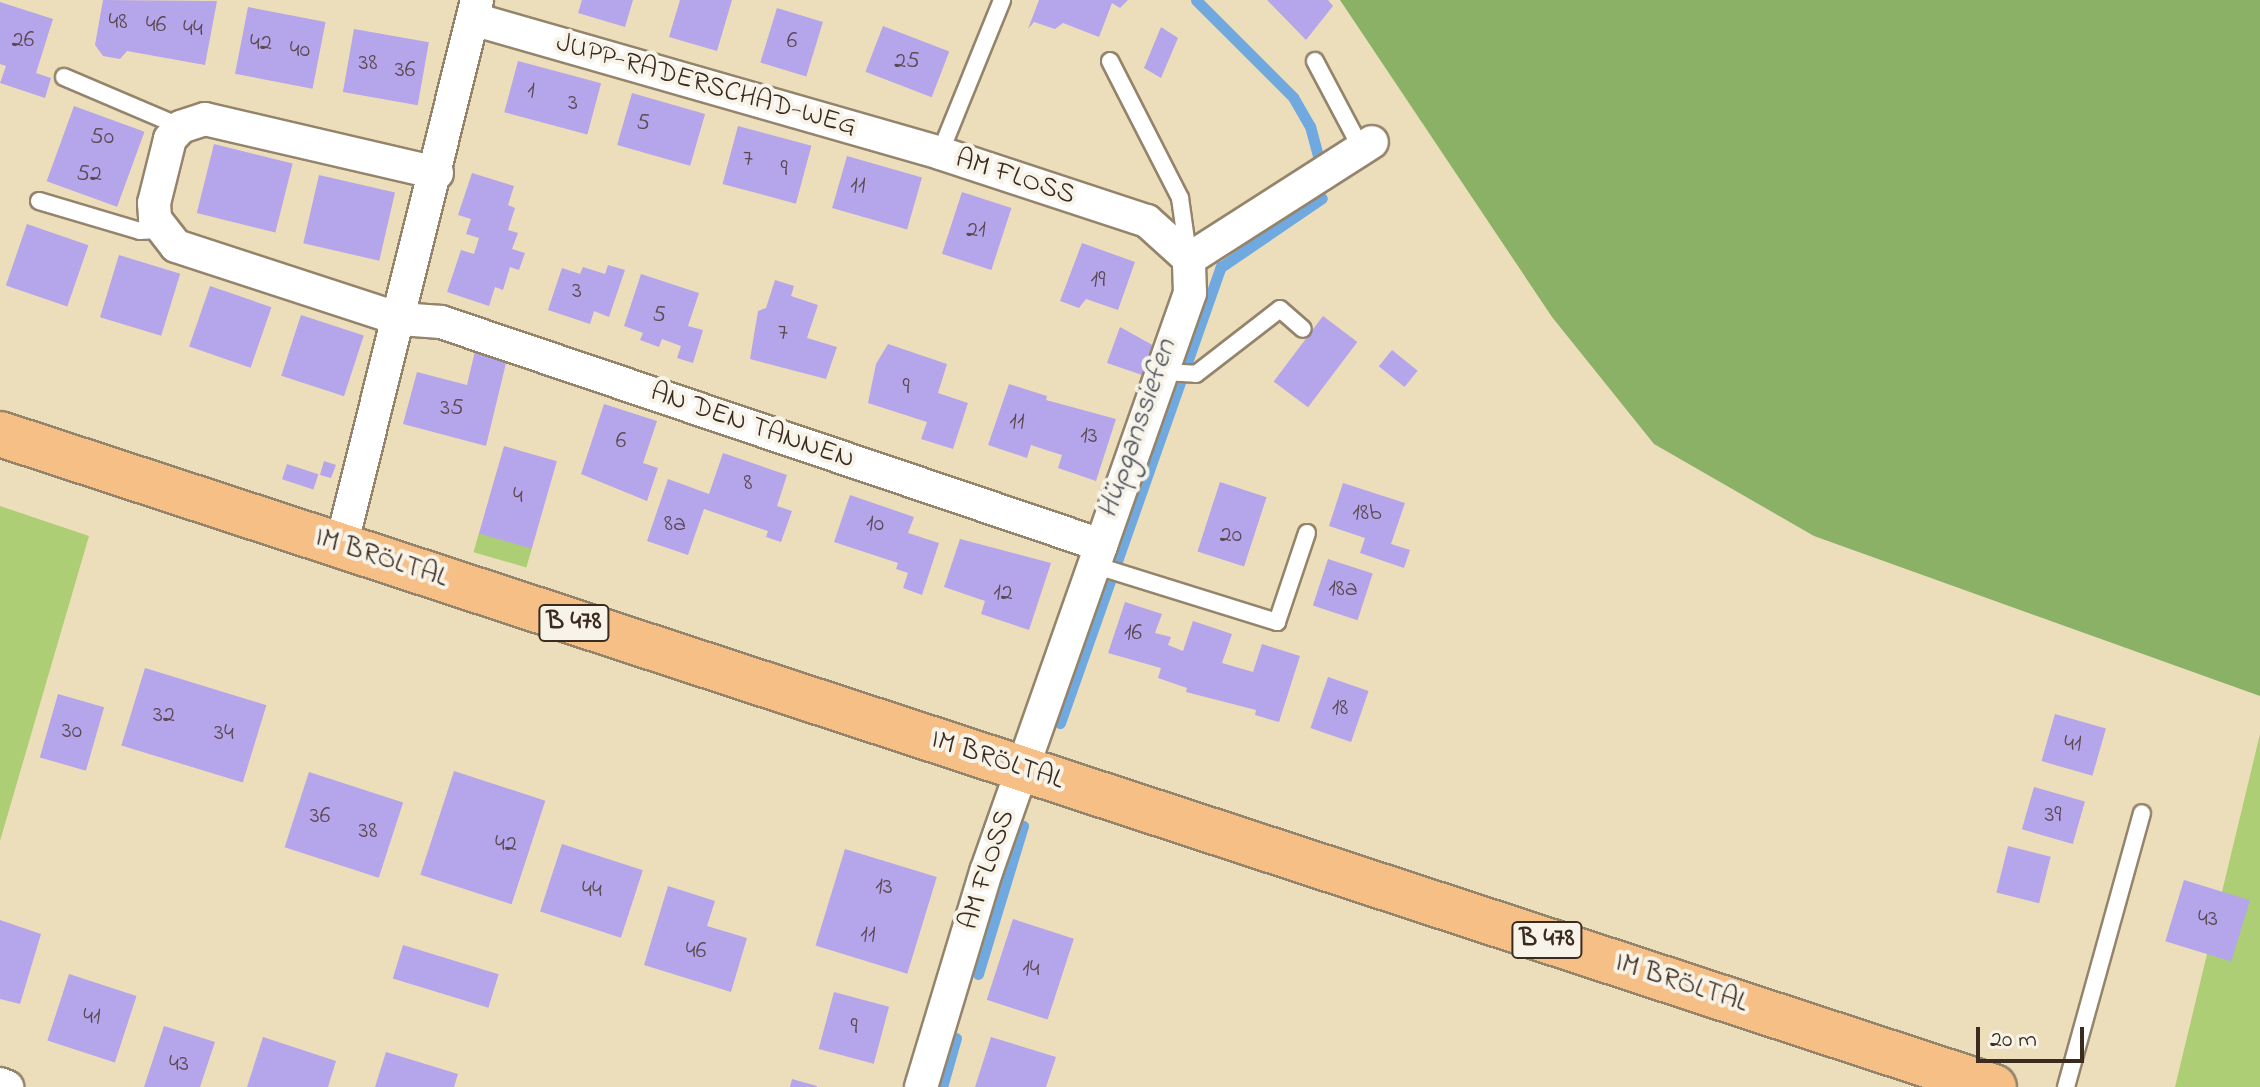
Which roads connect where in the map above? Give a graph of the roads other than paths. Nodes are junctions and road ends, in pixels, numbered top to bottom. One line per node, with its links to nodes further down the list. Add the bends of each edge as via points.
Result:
1 (1002, 0): 8 (lane, AM FLOSS)
2 (475, 10): 8 (street, JUPP-RADERSCHAD-WEG); 9 (street)
3 (1110, 61): 12 (lane, AM FLOSS, via 1180,198)
4 (1315, 61): 7 (lane)
5 (64, 77): 6 (lane)
6 (181, 127): 9 (street, via 205,119); 11 (street, via 170,139 154,203)
7 (1367, 145): 12 (street)
8 (940, 153): 12 (street, AM FLOSS, via 1147,221)
9 (437, 173): 13 (street)
10 (39, 201): 11 (lane, via 140,231)
11 (162, 230): 13 (street, AN DEN TANNEN, via 176,246)
12 (1189, 259): 15 (street, AM FLOSS, via 1190,293)
13 (400, 319): 18 (street); 19 (street, AN DEN TANNEN, via 441,322)
14 (1303, 329): 15 (lane, via 1280,309 1196,374)
15 (1162, 372): 19 (street, AM FLOSS)
16 (0, 434): 18 (main road, IM BRÖLTAL / B 478)
17 (1307, 533): 19 (lane, via 1277,622 1126,576)
18 (341, 546): 20 (main road, IM BRÖLTAL / B 478)
19 (1098, 555): 20 (street, AM FLOSS)
20 (1023, 769): 24 (street, AM FLOSS); 25 (main road, IM BRÖLTAL / B 478)
21 (2142, 813): 26 (lane)
22 (0, 1084): 23 (street)
23 (7, 1087)
24 (921, 1087)
25 (1994, 1087)
26 (2066, 1087)

